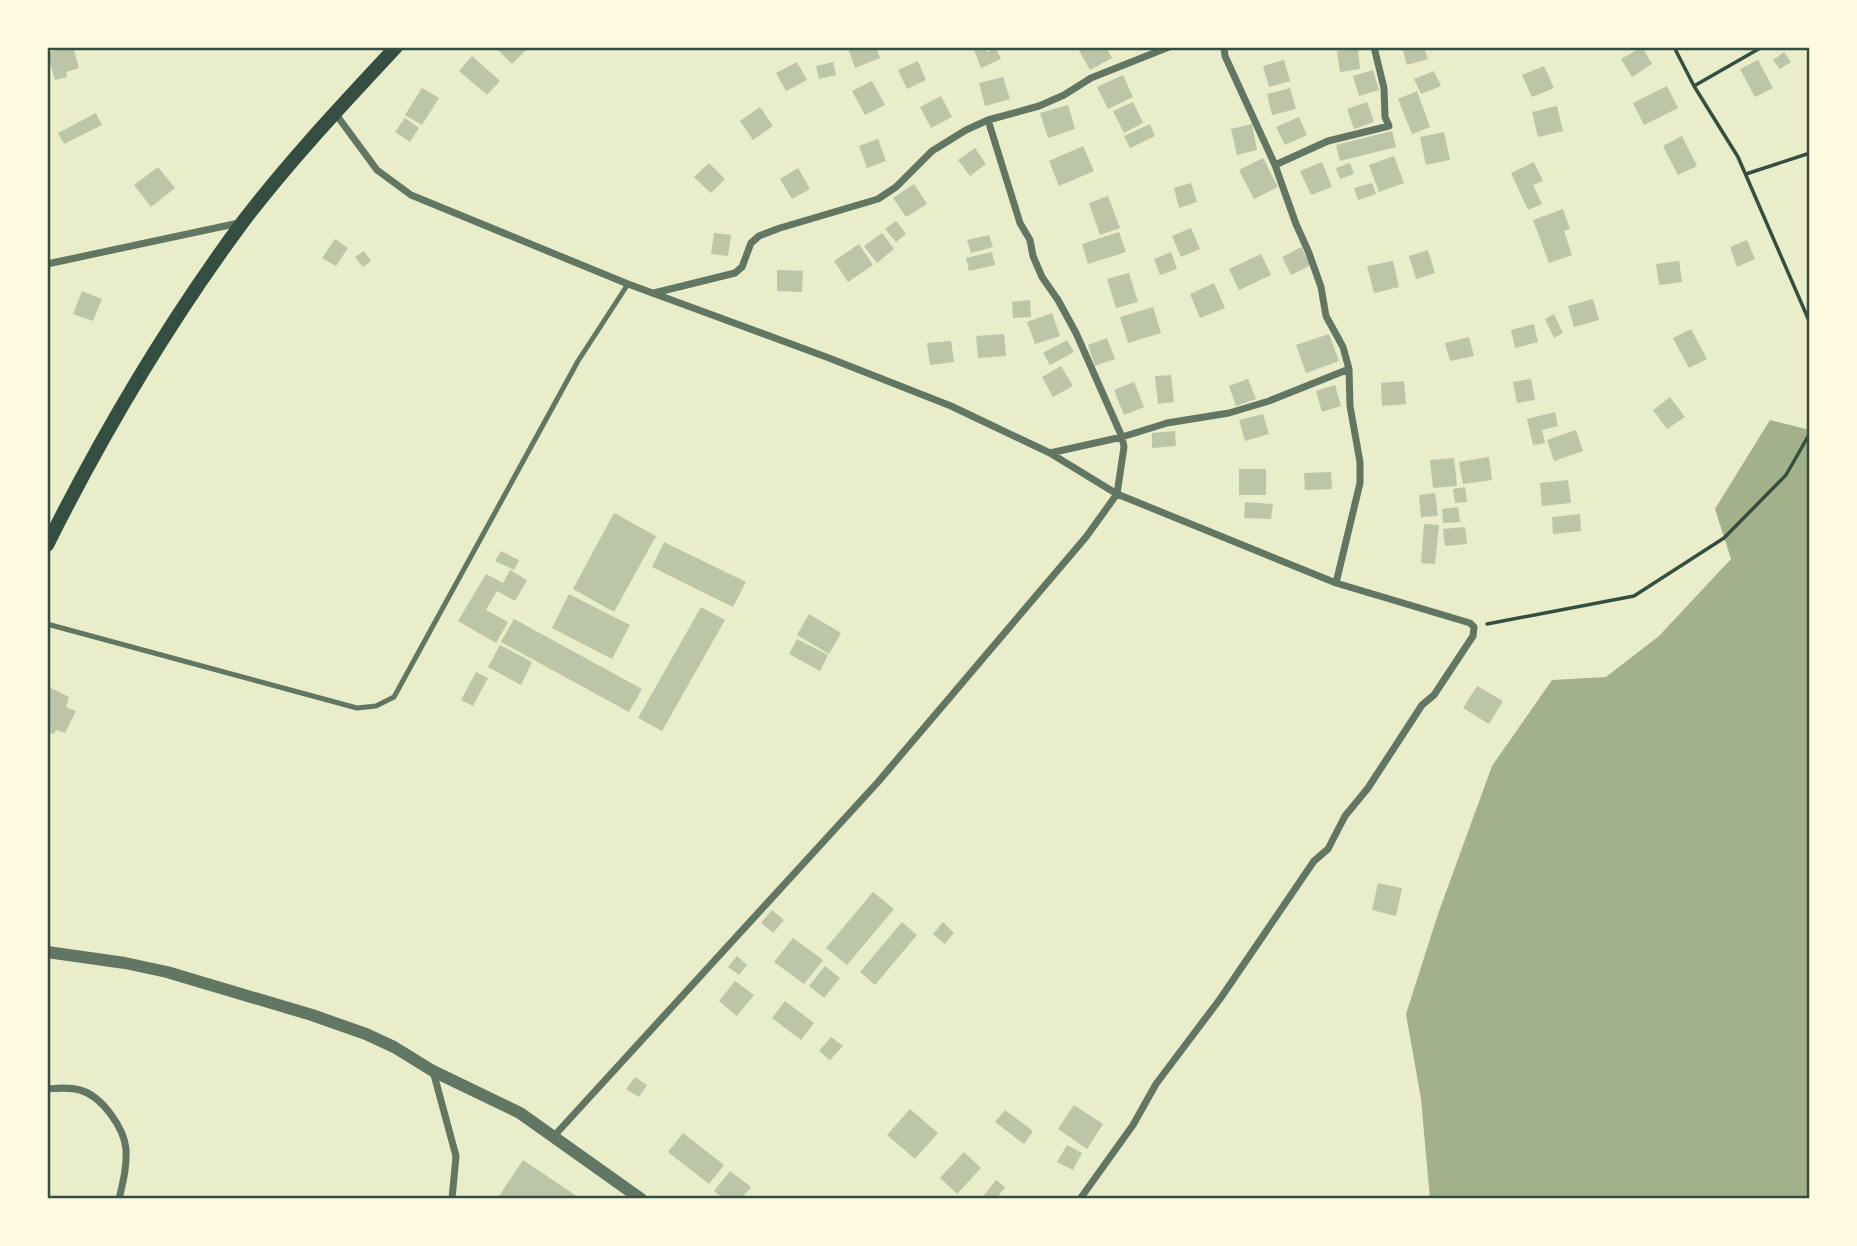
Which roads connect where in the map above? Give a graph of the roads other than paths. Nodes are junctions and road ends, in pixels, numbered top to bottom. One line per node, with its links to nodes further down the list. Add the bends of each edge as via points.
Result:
1 (1169, 47): 6 (street, via 1091,78 1039,106)
2 (1224, 47): 7 (street)
3 (1374, 47): 7 (street, via 1389,125 1328,141)
4 (390, 49): 5 (main road)
5 (335, 113): 8 (main road); 10 (street, via 377,170 411,195)
6 (988, 120): 11 (street, via 932,151 878,199 760,236 751,243 740,271); 13 (street, via 1033,256 1076,333)
7 (1275, 165): 12 (street, via 1317,276 1326,316)
8 (243, 222): 9 (street); 16 (main road, via 148,362)
9 (47, 264)
10 (628, 284): 11 (street); 18 (lane, via 578,361 394,697 357,708)
11 (654, 293): 14 (street, via 950,406)
12 (1349, 369): 13 (street, via 1229,413 1167,423); 17 (street, via 1360,483)
13 (1122, 437): 14 (street); 15 (street)
14 (1050, 453): 15 (street)
15 (1117, 494): 17 (street); 22 (street, via 1022,615 887,772)
16 (47, 545)
17 (1336, 583): 26 (street, via 1470,623 1473,636 1345,816 1328,849 1306,872 1156,1084)
18 (47, 624)
19 (47, 952): 20 (street, via 167,972 299,1011 366,1034)
20 (433, 1071): 22 (street, via 520,1113); 24 (street, via 456,1156)
21 (47, 1089): 23 (street, via 83,1091 100,1102 114,1120 126,1146)
22 (554, 1136): 25 (street)
23 (119, 1199)
24 (452, 1199)
25 (641, 1199)
26 (1080, 1199)

